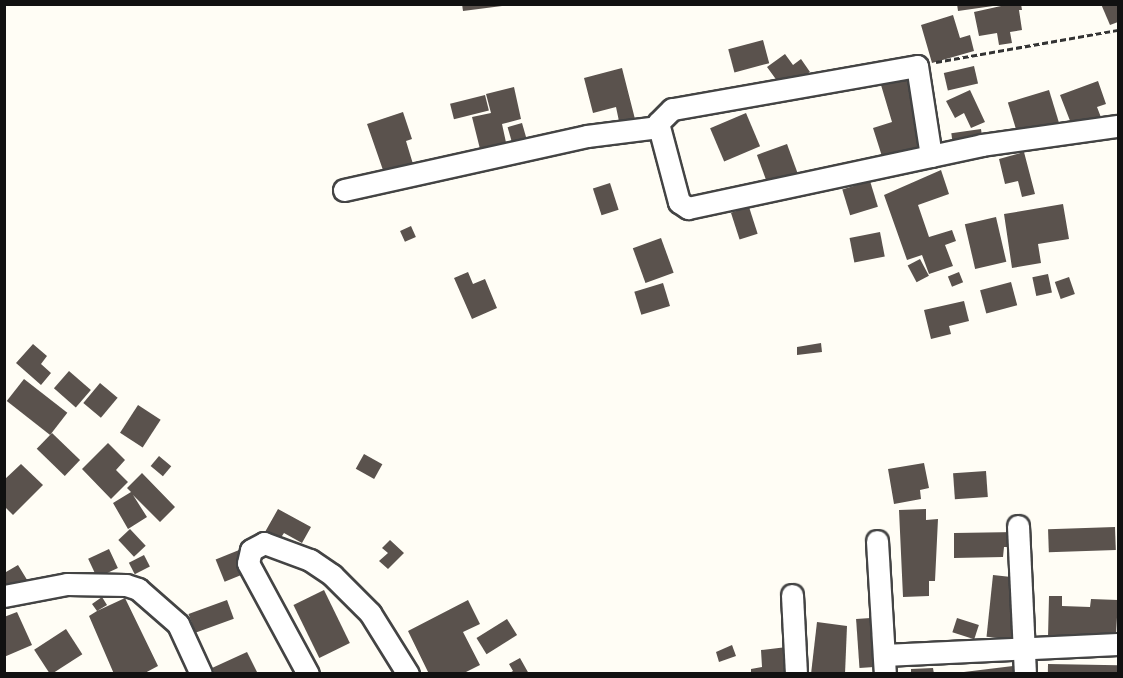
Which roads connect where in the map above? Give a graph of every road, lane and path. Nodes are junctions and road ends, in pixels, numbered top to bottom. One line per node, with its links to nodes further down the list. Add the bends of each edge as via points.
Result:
1 (1119, 30): 2 (path)
2 (917, 66): 4 (street, via 672,109); 5 (street)
3 (1119, 126): 5 (street)
4 (658, 127): 5 (street, via 679,202 688,208); 6 (street, via 587,136)
5 (931, 156)
6 (344, 190)
7 (1018, 526): 12 (street)
8 (877, 541): 13 (street)
9 (792, 595): 17 (street)
10 (4, 596): 14 (street, via 68,584 126,585 138,589 178,624)
11 (1119, 644): 12 (street)
12 (1025, 648): 13 (street); 18 (street)
13 (885, 664)
14 (201, 674)
15 (308, 674): 16 (street, via 248,563 251,550 264,543 310,560 332,574 370,613)
16 (408, 674)
17 (796, 674)
18 (1025, 674)

